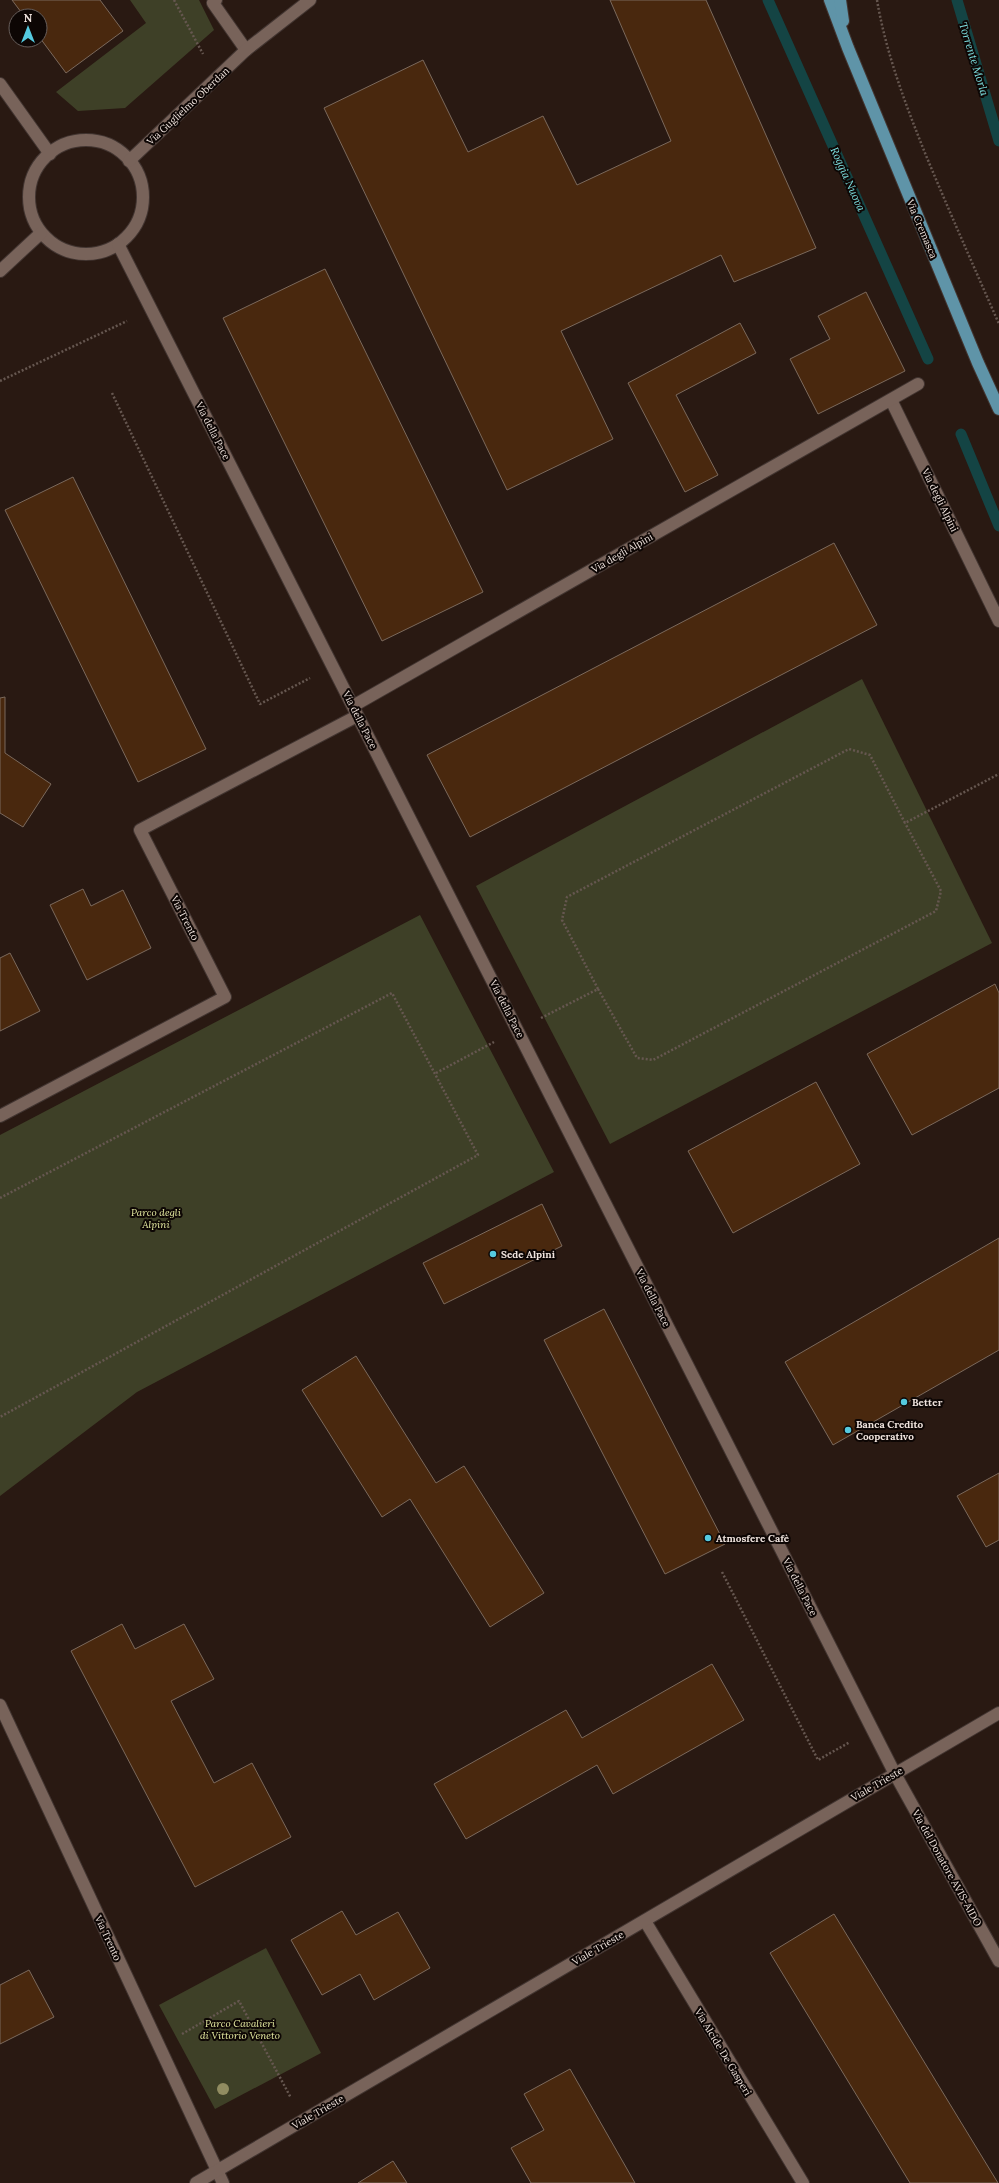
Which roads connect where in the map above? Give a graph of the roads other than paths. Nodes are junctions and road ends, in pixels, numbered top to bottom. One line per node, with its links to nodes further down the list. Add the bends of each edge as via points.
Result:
1 (216, 0): 6 (street, via 213,3)
2 (310, 0): 6 (street, Via Guglielmo Oberdan)
3 (830, 0): 5 (main road, Via Cremasca)
4 (840, 0): 5 (main road, Via Cremasca)
5 (848, 48): 15 (main road, Via Cremasca)
6 (246, 50): 9 (street, Via Guglielmo Oberdan)
7 (0, 84): 8 (street)
8 (50, 154): 9 (street, via 65,144 91,141 108,145); 10 (street, via 36,168 30,187 29,206)
9 (129, 161): 11 (street, via 141,186 142,205 137,223)
10 (41, 233): 11 (street, via 55,245 77,254 101,252); 12 (street)
11 (118, 244): 17 (street, Via della Pace)
12 (0, 271)
13 (918, 384): 14 (street, Via degli Alpini)
14 (891, 400): 16 (street, Via degli Alpini); 17 (street, Via degli Alpini)
15 (999, 409)
16 (999, 621)
17 (355, 711): 18 (street, Via Trento, via 140,830 225,997); 21 (street, Via della Pace)
18 (0, 1116)
19 (0, 1705): 24 (street, Via Trento)
20 (999, 1713): 21 (street, Viale Trieste)
21 (895, 1774): 22 (street, Viale Trieste); 23 (street, Via del Donatore AVIS-AIDO)
22 (645, 1921): 24 (street, Viale Trieste); 27 (street, Via Alcide De Gasperi)
23 (999, 1961)
24 (216, 2172): 25 (street, Viale Trieste); 26 (street, Via Trento)
25 (196, 2183)
26 (223, 2183)
27 (803, 2183)

